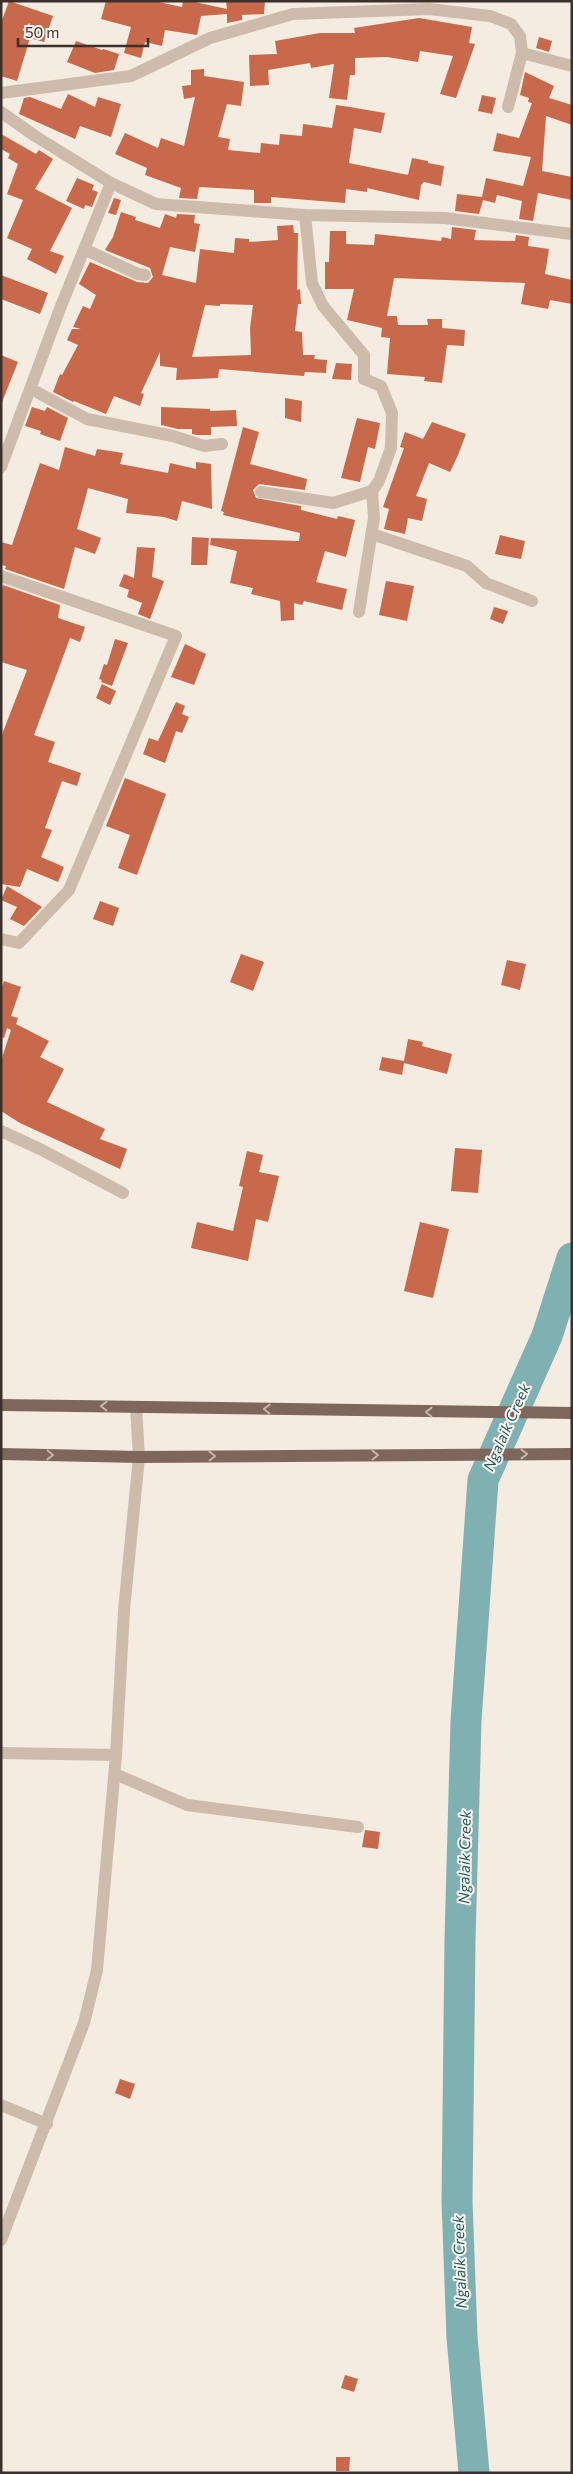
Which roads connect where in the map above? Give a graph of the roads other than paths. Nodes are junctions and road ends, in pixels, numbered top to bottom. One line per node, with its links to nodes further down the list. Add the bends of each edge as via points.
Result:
1 (522, 53): 2 (street); 3 (street, via 520,36 511,24 490,16 428,8 293,14 210,38 131,76); 4 (street)
2 (572, 66)
3 (1, 93)
4 (508, 107)
5 (1, 112): 6 (street)
6 (110, 183): 7 (street, via 156,204); 9 (street)
7 (305, 215): 8 (street, via 445,218); 15 (street, via 312,283 323,306 364,355 364,379 381,386 392,413 391,448)
8 (572, 234)
9 (84, 249): 10 (street); 11 (street)
10 (145, 275)
11 (31, 389): 12 (street, via 86,418 173,436 204,446); 13 (street)
12 (222, 444)
13 (1, 467)
14 (261, 492): 15 (street, via 333,503)
15 (372, 492): 16 (street)
16 (372, 534): 18 (street, via 468,566 486,583); 19 (street)
17 (1, 576): 20 (street, via 176,636 69,890 19,944)
18 (532, 601)
19 (359, 612)
20 (1, 939)
21 (1, 1131): 22 (street)
22 (123, 1193)
23 (1, 1405): 24 (main road, one-way to 23)
24 (136, 1406): 25 (main road, one-way to 24); 28 (street)
25 (571, 1413)
26 (1, 1454): 28 (main road, one-way to 28)
27 (571, 1454): 28 (main road, one-way to 27)
28 (139, 1457): 30 (street, via 124,1610)
29 (1, 1753): 30 (street)
30 (116, 1755): 31 (street)
31 (115, 1774): 32 (street, via 187,1805); 34 (street, via 97,1970 84,2023)
32 (358, 1827)
33 (1, 2105): 34 (street)
34 (47, 2124): 35 (street)
35 (1, 2240)

